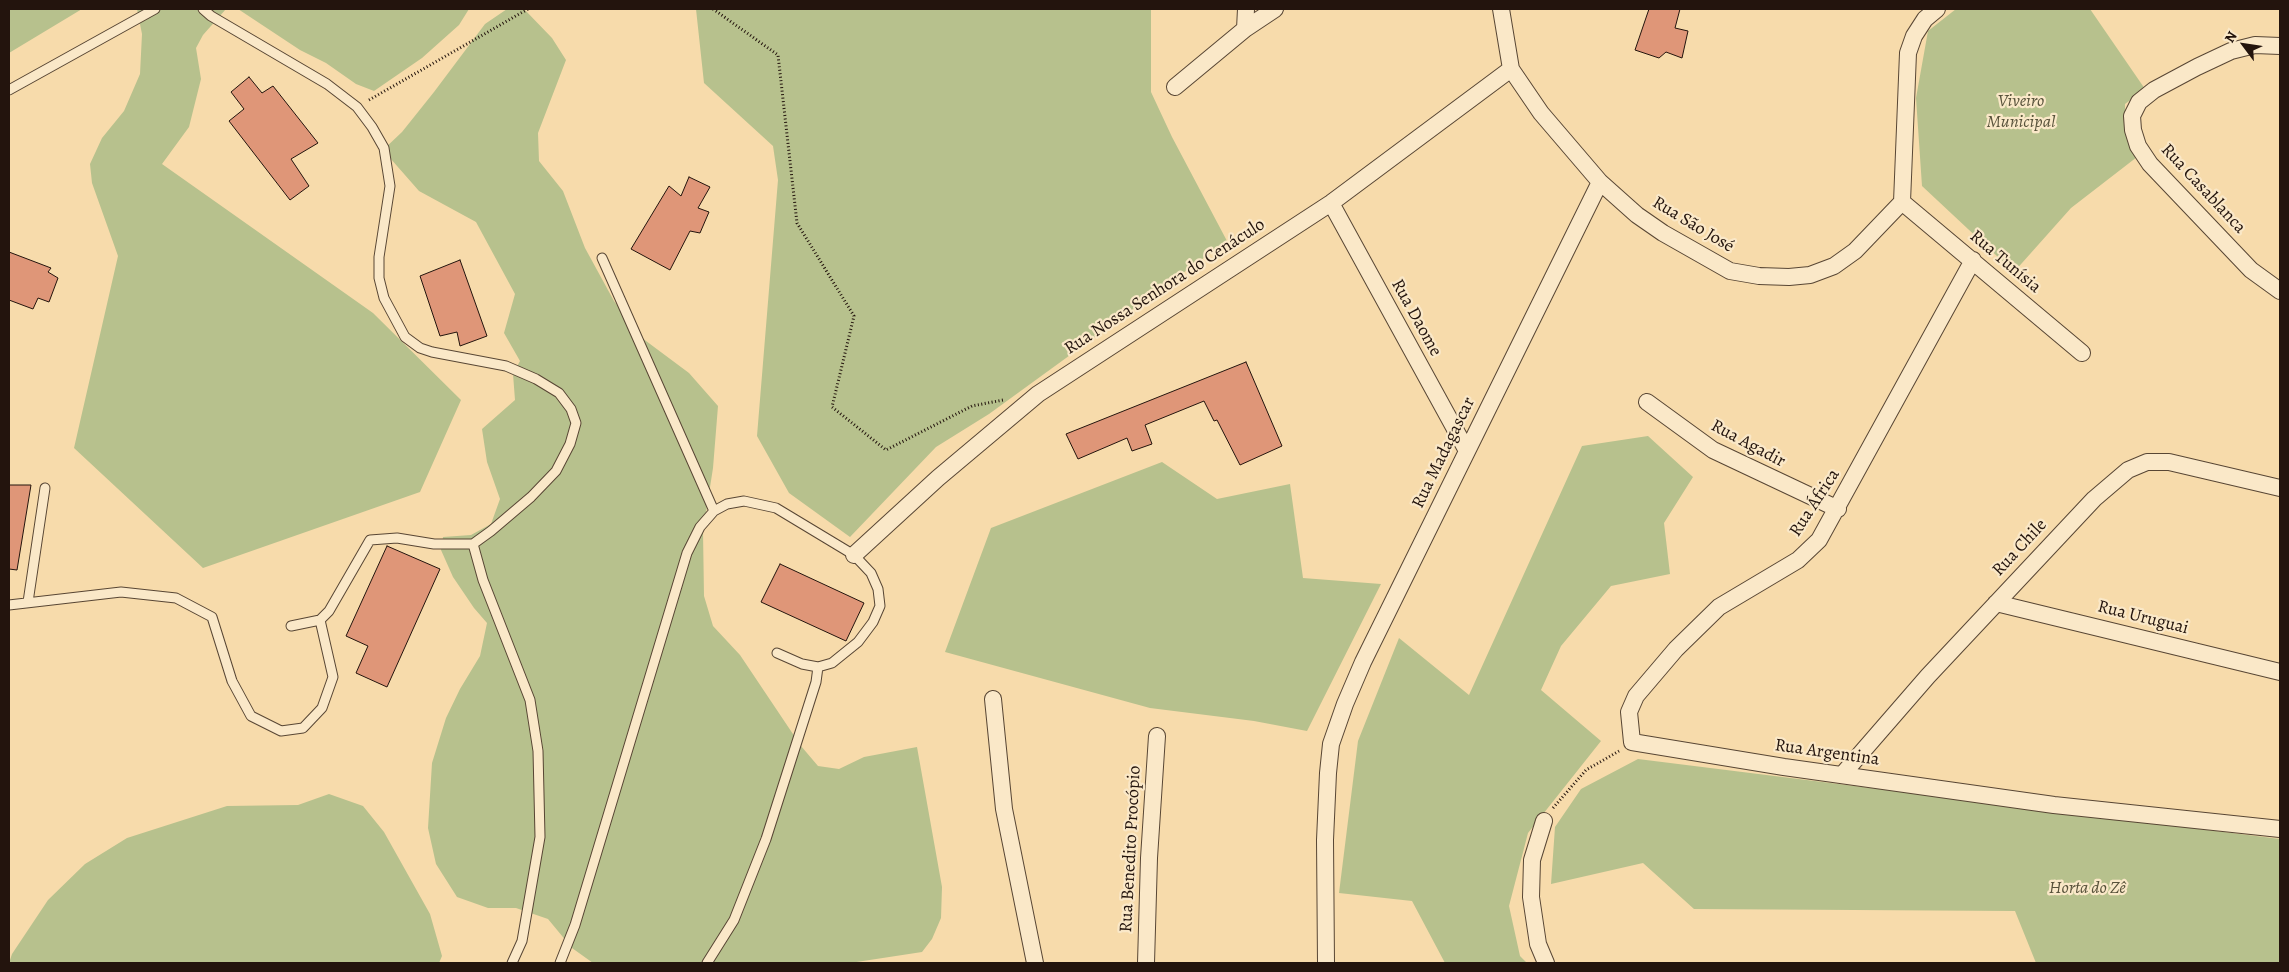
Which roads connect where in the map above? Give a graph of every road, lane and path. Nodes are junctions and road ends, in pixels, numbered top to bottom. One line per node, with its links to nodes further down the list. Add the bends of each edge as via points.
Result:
1 (155, 9): 13 (lane)
2 (202, 9): 14 (lane, via 327,84)
3 (528, 9): 14 (path)
4 (713, 9): 22 (path, via 778,55 797,223 854,316 832,407 886,450 972,406)
5 (1246, 9): 9 (street)
6 (1275, 9): 9 (street)
7 (1501, 9): 11 (street, Rua São José)
8 (1937, 9): 16 (street, via 1925,19 1908,53)
9 (1246, 29): 12 (street)
10 (2280, 46): 20 (street, Rua Casablanca, via 2255,45 2231,51 2196,67 2138,102 2132,116 2138,146 2150,164 2251,270)
11 (1511, 68): 15 (street, Rua São José, via 1541,113); 17 (street, Rua Nossa Senhora do Cenáculo)
12 (1175, 86)
13 (9, 90)
14 (358, 107): 29 (lane, via 384,148 390,186 379,278 384,298 406,337 420,348 432,352 506,366 536,379 559,393 571,409 576,423 570,444 556,471)
15 (1600, 182): 16 (street, Rua São José, via 1637,215 1694,253 1730,271 1759,276 1810,275 1834,266 1856,251); 24 (street, Rua Madagascar)
16 (1902, 202): 19 (street, Rua Tunísia)
17 (1331, 203): 24 (street, Rua Daome); 30 (street, Rua Nossa Senhora do Cenáculo, via 1038,394 938,478)
18 (602, 258): 28 (lane)
19 (1973, 260): 21 (street, Rua Tunísia); 27 (street, Rua África)
20 (2280, 292)
21 (2082, 353)
22 (1010, 399)
23 (1647, 402): 27 (street, Rua Agadir, via 1713,450)
24 (1467, 451): 50 (street, Rua Madagascar, via 1363,662 1331,744 1325,840)
25 (45, 488): 31 (lane)
26 (2280, 488): 32 (street, Rua Chile, via 2169,462 2147,462 2128,470 2094,499)
27 (1838, 510): 41 (street, Rua África, via 1810,550 1719,607 1652,675 1636,696 1629,712)
28 (714, 511): 30 (lane, via 727,504 744,502 776,508); 46 (lane, via 700,528 687,553 575,925)
29 (473, 544): 34 (lane, via 434,544 397,538 370,540 329,611); 45 (lane, via 483,580 530,700 538,751 540,837 522,941)
30 (854, 555): 37 (lane, via 871,573 878,589 880,606 858,642 832,663)
31 (28, 602): 33 (lane); 34 (lane, via 121,592 176,598 212,617 232,681 252,716 281,730 304,728 322,708 333,677)
32 (1996, 603): 38 (street, Rua Uruguai); 42 (street, Rua Chile)
33 (9, 605)
34 (320, 620): 35 (lane)
35 (291, 626)
36 (777, 653): 37 (lane)
37 (818, 667): 47 (lane, via 766,839 734,920)
38 (2280, 672)
39 (993, 700): 48 (street, via 1004,809)
40 (1157, 736): 49 (street, Rua Benedito Procópio, via 1148,858)
41 (1632, 742): 42 (street, Rua Argentina); 43 (path, via 1586,770)
42 (1842, 776): 44 (street, Rua Argentina, via 2054,805)
43 (1544, 821): 51 (street, via 1532,860 1531,897 1538,944)
44 (2280, 829)
45 (512, 963)
46 (560, 963)
47 (707, 963)
48 (1035, 963)
49 (1146, 963)
50 (1326, 963)
51 (1546, 963)

